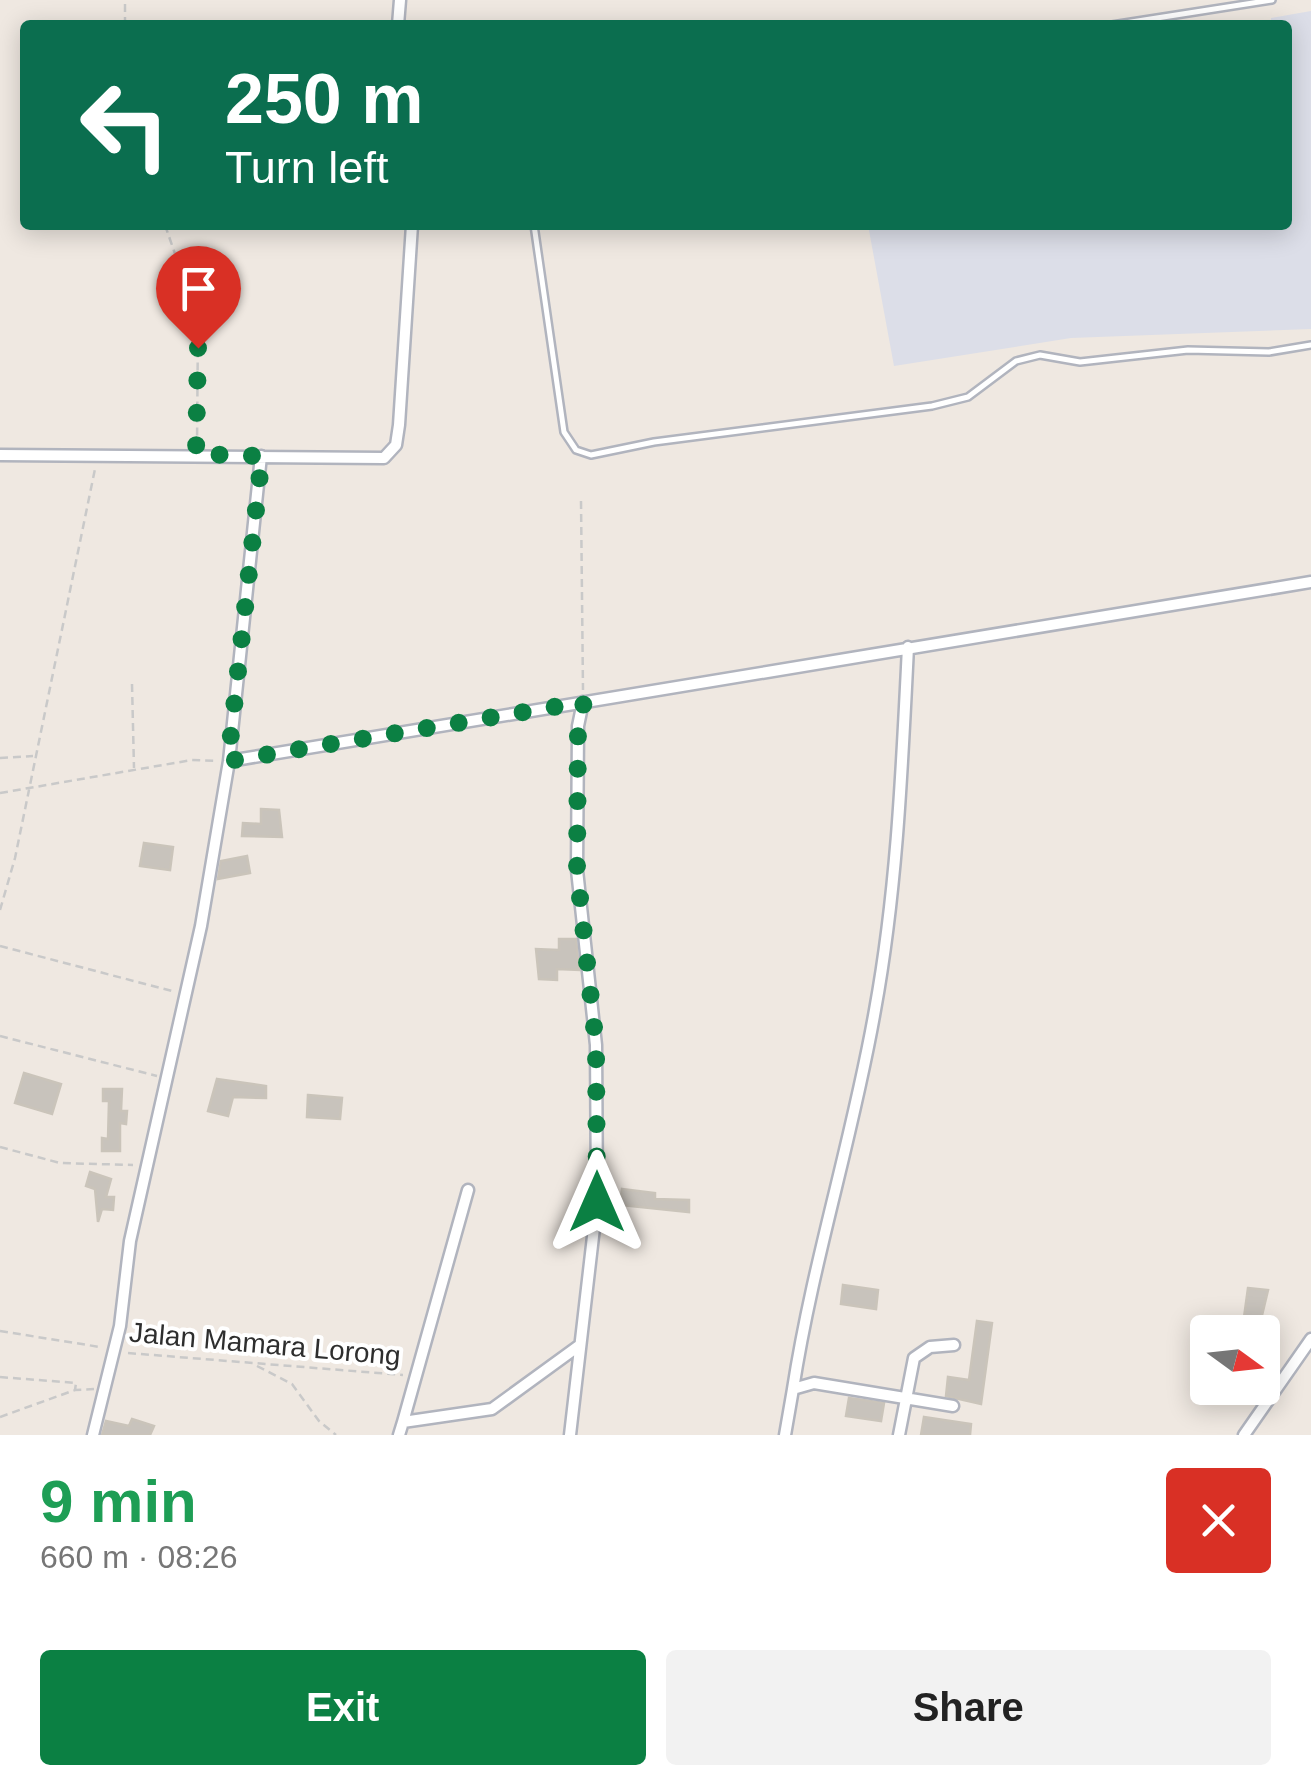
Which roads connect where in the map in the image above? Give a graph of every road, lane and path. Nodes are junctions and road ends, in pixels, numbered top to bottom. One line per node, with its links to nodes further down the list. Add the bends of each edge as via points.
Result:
1 (1272, 0): 2 (lane)
2 (1144, 20)
3 (167, 230): 8 (path, via 198,320)
4 (412, 230): 10 (street, via 396,445 380,460)
5 (535, 230): 6 (lane, via 564,432 576,450 592,455 932,406 968,397 1016,361 1040,356 1080,362)
6 (1311, 344)
7 (98, 453): 8 (street); 9 (street); 16 (path)
8 (196, 454): 10 (street)
9 (0, 455)
10 (262, 456): 18 (street)
11 (581, 501): 15 (path)
12 (1311, 582): 13 (street)
13 (908, 647): 15 (street); 39 (street, via 899,821 875,1013)
14 (132, 684): 19 (path)
15 (584, 702): 18 (street); 33 (street, via 577,870 596,1045 597,1189)
16 (34, 756): 17 (path); 20 (path)
17 (0, 758)
18 (228, 761): 19 (path); 24 (street)
19 (134, 771): 20 (path)
20 (28, 788): 21 (path); 22 (path)
21 (0, 793)
22 (0, 910)
23 (0, 946): 24 (path)
24 (188, 996): 26 (street)
25 (0, 1036): 26 (path)
26 (168, 1078): 28 (street)
27 (0, 1147): 28 (path, via 60,1163)
28 (150, 1166): 34 (street)
29 (468, 1190): 36 (street)
30 (0, 1331): 34 (path, Jalan Mamara Lorong)
31 (1311, 1339): 51 (street)
32 (954, 1344): 41 (street, via 930,1347 914,1358)
33 (580, 1345): 44 (street, via 492,1408); 48 (street)
34 (112, 1351): 35 (path, Jalan Mamara Lorong); 38 (street)
35 (256, 1365): 36 (path, Jalan Mamara Lorong, via 315,1364); 46 (path, via 292,1384)
36 (415, 1376): 44 (street)
37 (0, 1377): 40 (path, via 76,1383)
38 (103, 1388): 40 (path); 45 (street)
39 (793, 1389): 41 (street, via 814,1383); 49 (street)
40 (75, 1390): 43 (path)
41 (905, 1398): 42 (street); 50 (street)
42 (953, 1406)
43 (0, 1417)
44 (403, 1422): 47 (street)
45 (94, 1435)
46 (336, 1435)
47 (399, 1435)
48 (570, 1435)
49 (786, 1435)
50 (898, 1435)
51 (1244, 1435)

